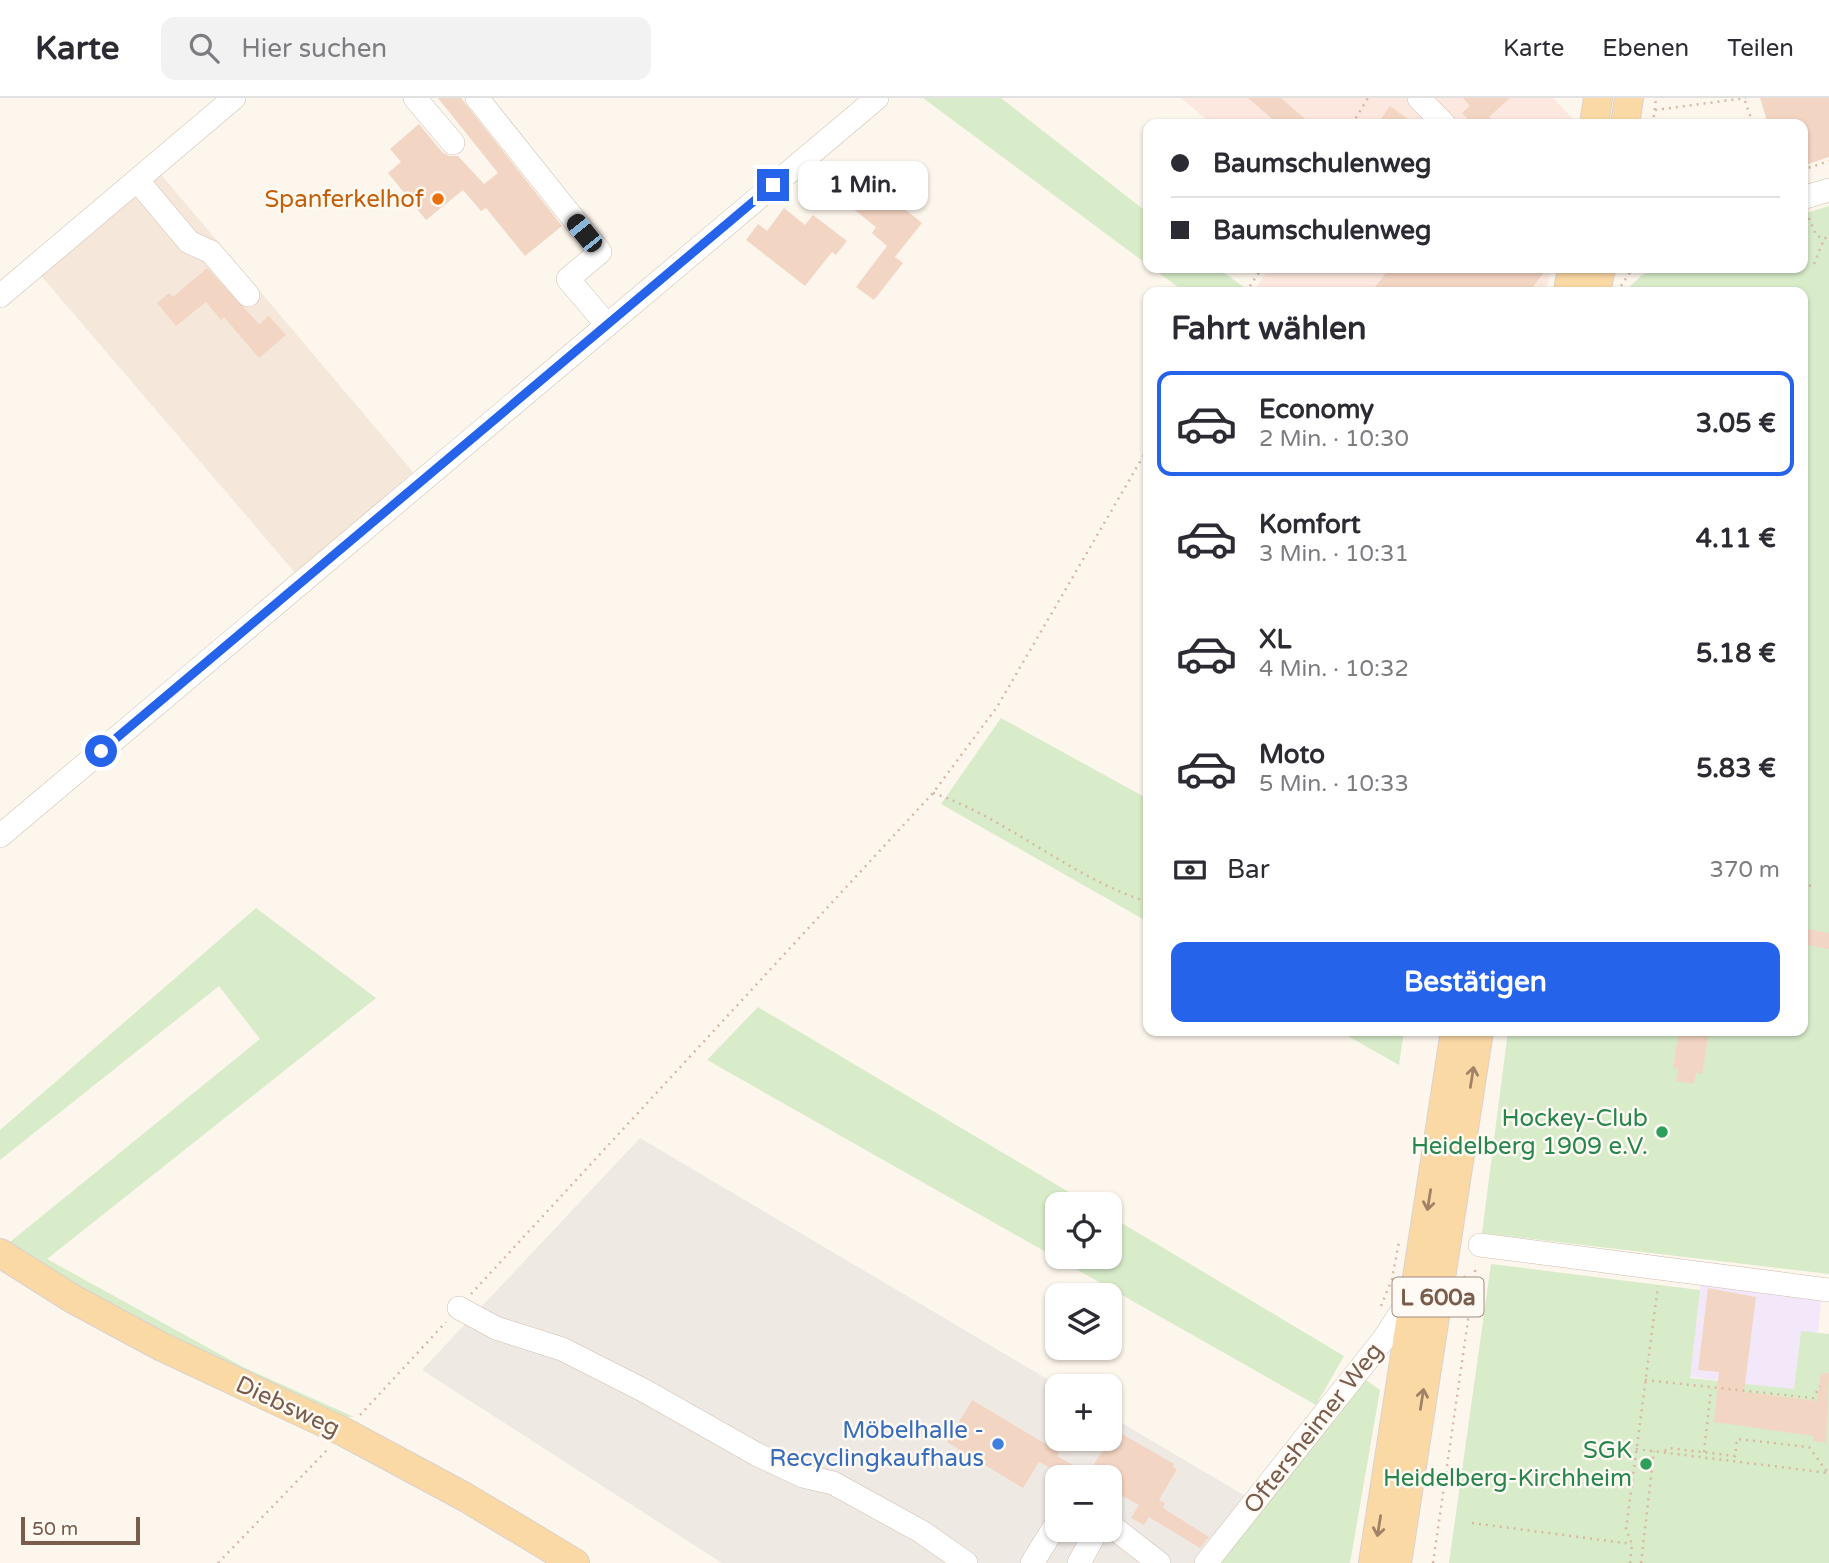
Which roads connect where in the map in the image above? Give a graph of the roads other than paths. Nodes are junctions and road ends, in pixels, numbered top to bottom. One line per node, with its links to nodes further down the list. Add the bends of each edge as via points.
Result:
1 (234, 98): 12 (street)
2 (415, 98): 11 (street)
3 (477, 98): 17 (street, via 600,252 568,279)
4 (877, 98): 17 (street)
5 (1419, 98): 8 (street)
6 (1598, 98): 9 (main road)
7 (1629, 98): 10 (main road)
8 (1439, 119)
9 (1595, 119)
10 (1626, 119)
11 (453, 143)
12 (137, 180): 15 (street, via 189,242 211,252); 16 (street)
13 (1829, 190): 14 (street)
14 (1808, 206)
15 (248, 295)
16 (0, 296)
17 (607, 325): 18 (street)
18 (0, 836)
19 (1454, 1036): 23 (main road, L 600a, one-way to 23)
20 (1478, 1036): 36 (main road, L 600a, one-way to 20)
21 (1480, 1245): 24 (street)
22 (0, 1252): 30 (main road, Diebsweg, via 73,1299 162,1347 344,1432)
23 (1416, 1289): 34 (street, Oftersheimer Weg, via 1383,1340); 35 (main road, L 600a, one-way to 35)
24 (1829, 1290)
25 (459, 1308): 31 (street, via 496,1328 562,1349 756,1454 803,1476 833,1483 922,1532)
26 (1122, 1534): 33 (street)
27 (1048, 1542): 29 (street)
28 (1090, 1542): 32 (street)
29 (1039, 1560)
30 (575, 1563)
31 (966, 1563)
32 (1079, 1563)
33 (1159, 1563)
34 (1206, 1563)
35 (1373, 1563)
36 (1397, 1563)

